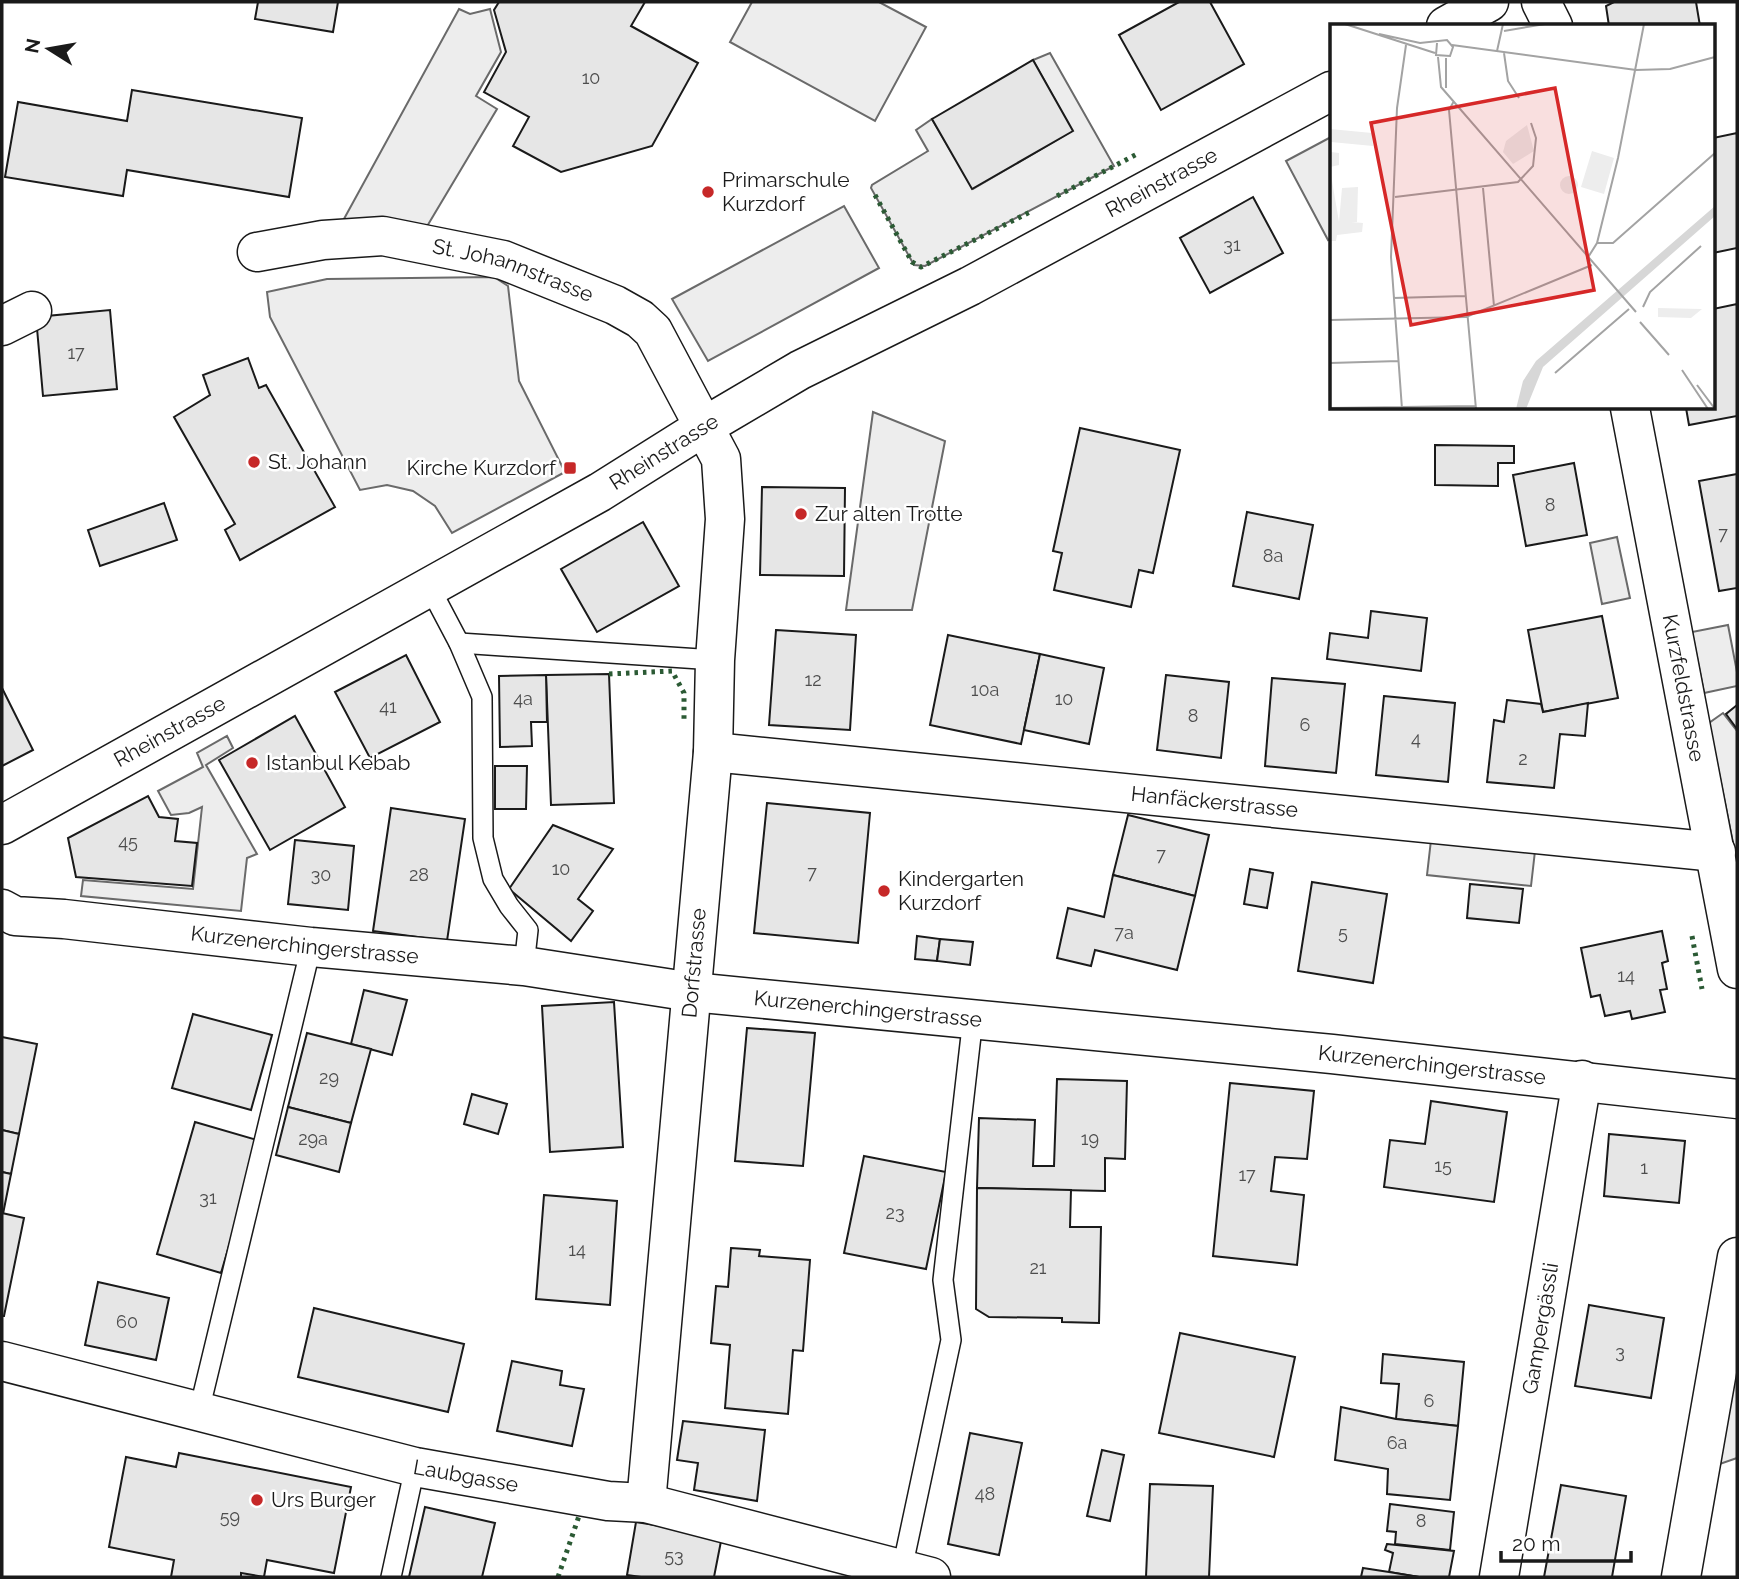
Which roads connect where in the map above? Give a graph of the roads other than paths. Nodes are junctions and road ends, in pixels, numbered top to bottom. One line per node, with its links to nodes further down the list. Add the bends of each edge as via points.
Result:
1 (1541, 2): 2 (street)
2 (1552, 24)
3 (1330, 92): 6 (street, Rheinstrasse, via 971,286 800,370)
4 (257, 252): 6 (street, St. Johannstrasse, via 323,240 383,236 503,260 640,319 653,331)
5 (1630, 410): 12 (street, Kurzfeldstrasse)
6 (705, 426): 7 (street, Rheinstrasse, via 600,492); 9 (street, Dorfstrasse, via 721,459 725,519)
7 (430, 588): 8 (lane); 11 (street, Rheinstrasse)
8 (459, 643): 9 (lane); 15 (lane, via 482,697 483,838 493,878 528,930)
9 (715, 660): 10 (street, Dorfstrasse)
10 (713, 752): 12 (street, Hanfäckerstrasse); 17 (street, Dorfstrasse)
11 (2, 825)
12 (1716, 852): 16 (street, Kurzfeldstrasse)
13 (2, 909): 14 (street, Kurzenerchingerstrasse, via 15,916)
14 (311, 947): 15 (street, Kurzenerchingerstrasse); 23 (lane)
15 (524, 966): 17 (street, Kurzenerchingerstrasse)
16 (1737, 969)
17 (692, 992): 18 (street, Kurzenerchingerstrasse); 25 (street, Dorfstrasse)
18 (973, 1018): 19 (street, Kurzenerchingerstrasse); 26 (lane, via 943,1280 951,1340)
19 (1582, 1080): 20 (street, Kurzenerchingerstrasse); 28 (street, Gampergässli)
20 (1737, 1099)
21 (1737, 1256): 29 (street)
22 (2, 1361): 23 (street, Laubgasse)
23 (199, 1411): 24 (street, Laubgasse)
24 (415, 1467): 25 (street, Laubgasse, via 608,1501); 27 (lane)
25 (646, 1503): 26 (street, Laubgasse)
26 (916, 1573)
27 (391, 1577)
28 (1499, 1577)
29 (1681, 1577)

